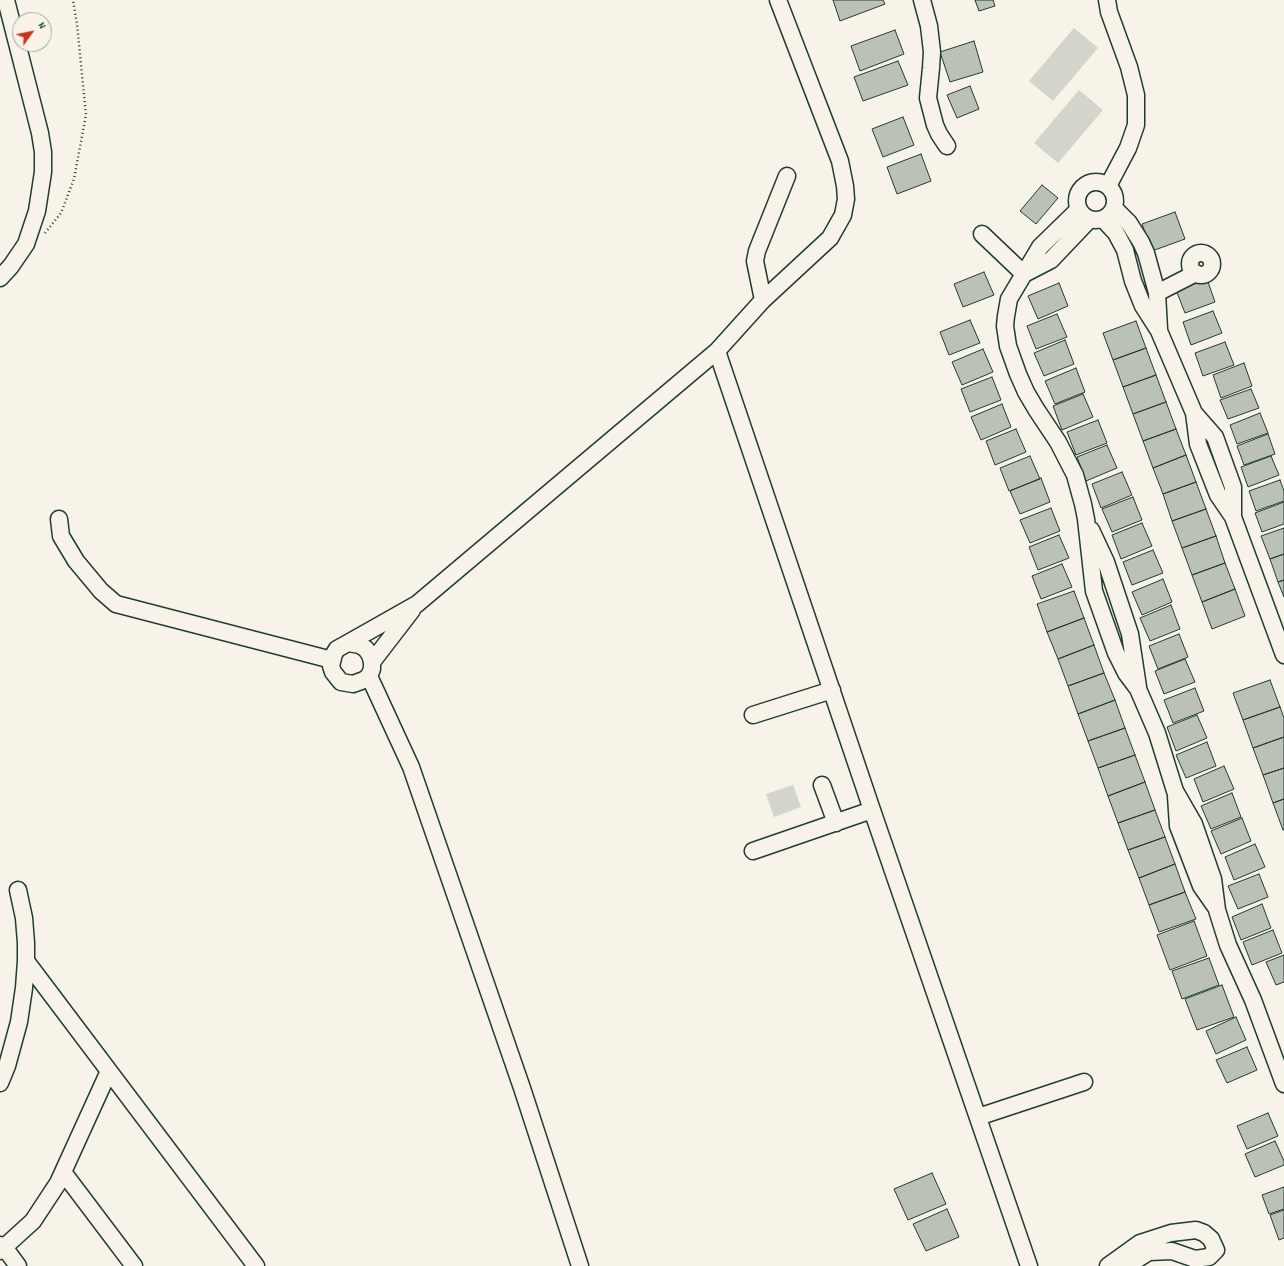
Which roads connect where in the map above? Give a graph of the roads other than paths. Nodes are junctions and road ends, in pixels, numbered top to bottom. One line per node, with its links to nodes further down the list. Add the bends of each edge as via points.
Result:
1 (6, 0): 12 (street, via 38,126 43,172 36,216 26,244)
2 (778, 0): 14 (street, via 840,161 846,199 843,215 830,238)
3 (922, 0): 5 (street, via 932,52 928,98 935,125)
4 (1105, 4): 7 (street, via 1130,67 1136,95 1136,124 1128,148)
5 (947, 146)
6 (787, 176): 14 (street, via 755,261)
7 (1108, 186): 8 (street, via 1114,196); 8 (street, via 1090,183 1084,186 1078,197 1077,203)
8 (1096, 214): 11 (street, via 1051,260); 13 (street, via 1129,223 1141,242); 15 (street, via 1121,242 1129,259 1143,306)
9 (982, 234): 11 (street)
10 (1196, 273): 13 (street)
11 (1024, 274): 18 (street, via 1007,308 1005,326 1008,346 1026,392 1067,458)
12 (0, 278)
13 (1157, 293): 15 (street)
14 (763, 300): 16 (street)
15 (1159, 331): 21 (street, via 1194,413 1201,452 1218,495 1233,517)
16 (717, 351): 19 (street); 25 (street)
17 (59, 519): 22 (street, via 60,536 76,561 101,591 116,604)
18 (1086, 519): 24 (street, via 1106,562 1130,634); 24 (street, via 1094,591 1116,653)
19 (417, 604): 20 (street); 23 (street)
20 (348, 643): 22 (street, via 337,649); 23 (street, via 366,649 370,655)
21 (1284, 656)
22 (332, 660): 23 (street, via 333,672 341,682 359,683)
23 (371, 669): 44 (street, via 411,767 522,1088)
24 (1138, 689): 36 (street, via 1157,733 1175,791 1178,826 1201,886 1217,910 1228,946 1253,1000)
25 (832, 690): 26 (street); 28 (street)
26 (753, 714)
27 (822, 785): 29 (street)
28 (872, 810): 29 (street); 37 (street)
29 (836, 823): 30 (street)
30 (753, 851)
31 (18, 890): 32 (street, via 24,918)
32 (26, 961): 33 (street); 35 (street, via 19,1022)
33 (109, 1070): 38 (street); 43 (street)
34 (1084, 1082): 37 (street)
35 (0, 1083)
36 (1284, 1084)
37 (978, 1117): 40 (street)
38 (63, 1172): 39 (street, via 33,1221); 42 (street)
39 (1, 1247): 41 (street)
40 (1031, 1265)
41 (18, 1266)
42 (134, 1266)
43 (256, 1266)
44 (580, 1266)
45 (1108, 1266): 46 (street, via 1140,1243 1171,1233 1196,1230 1204,1233 1211,1239 1216,1250 1209,1257 1202,1258 1172,1251 1149,1252)
46 (1126, 1266)

